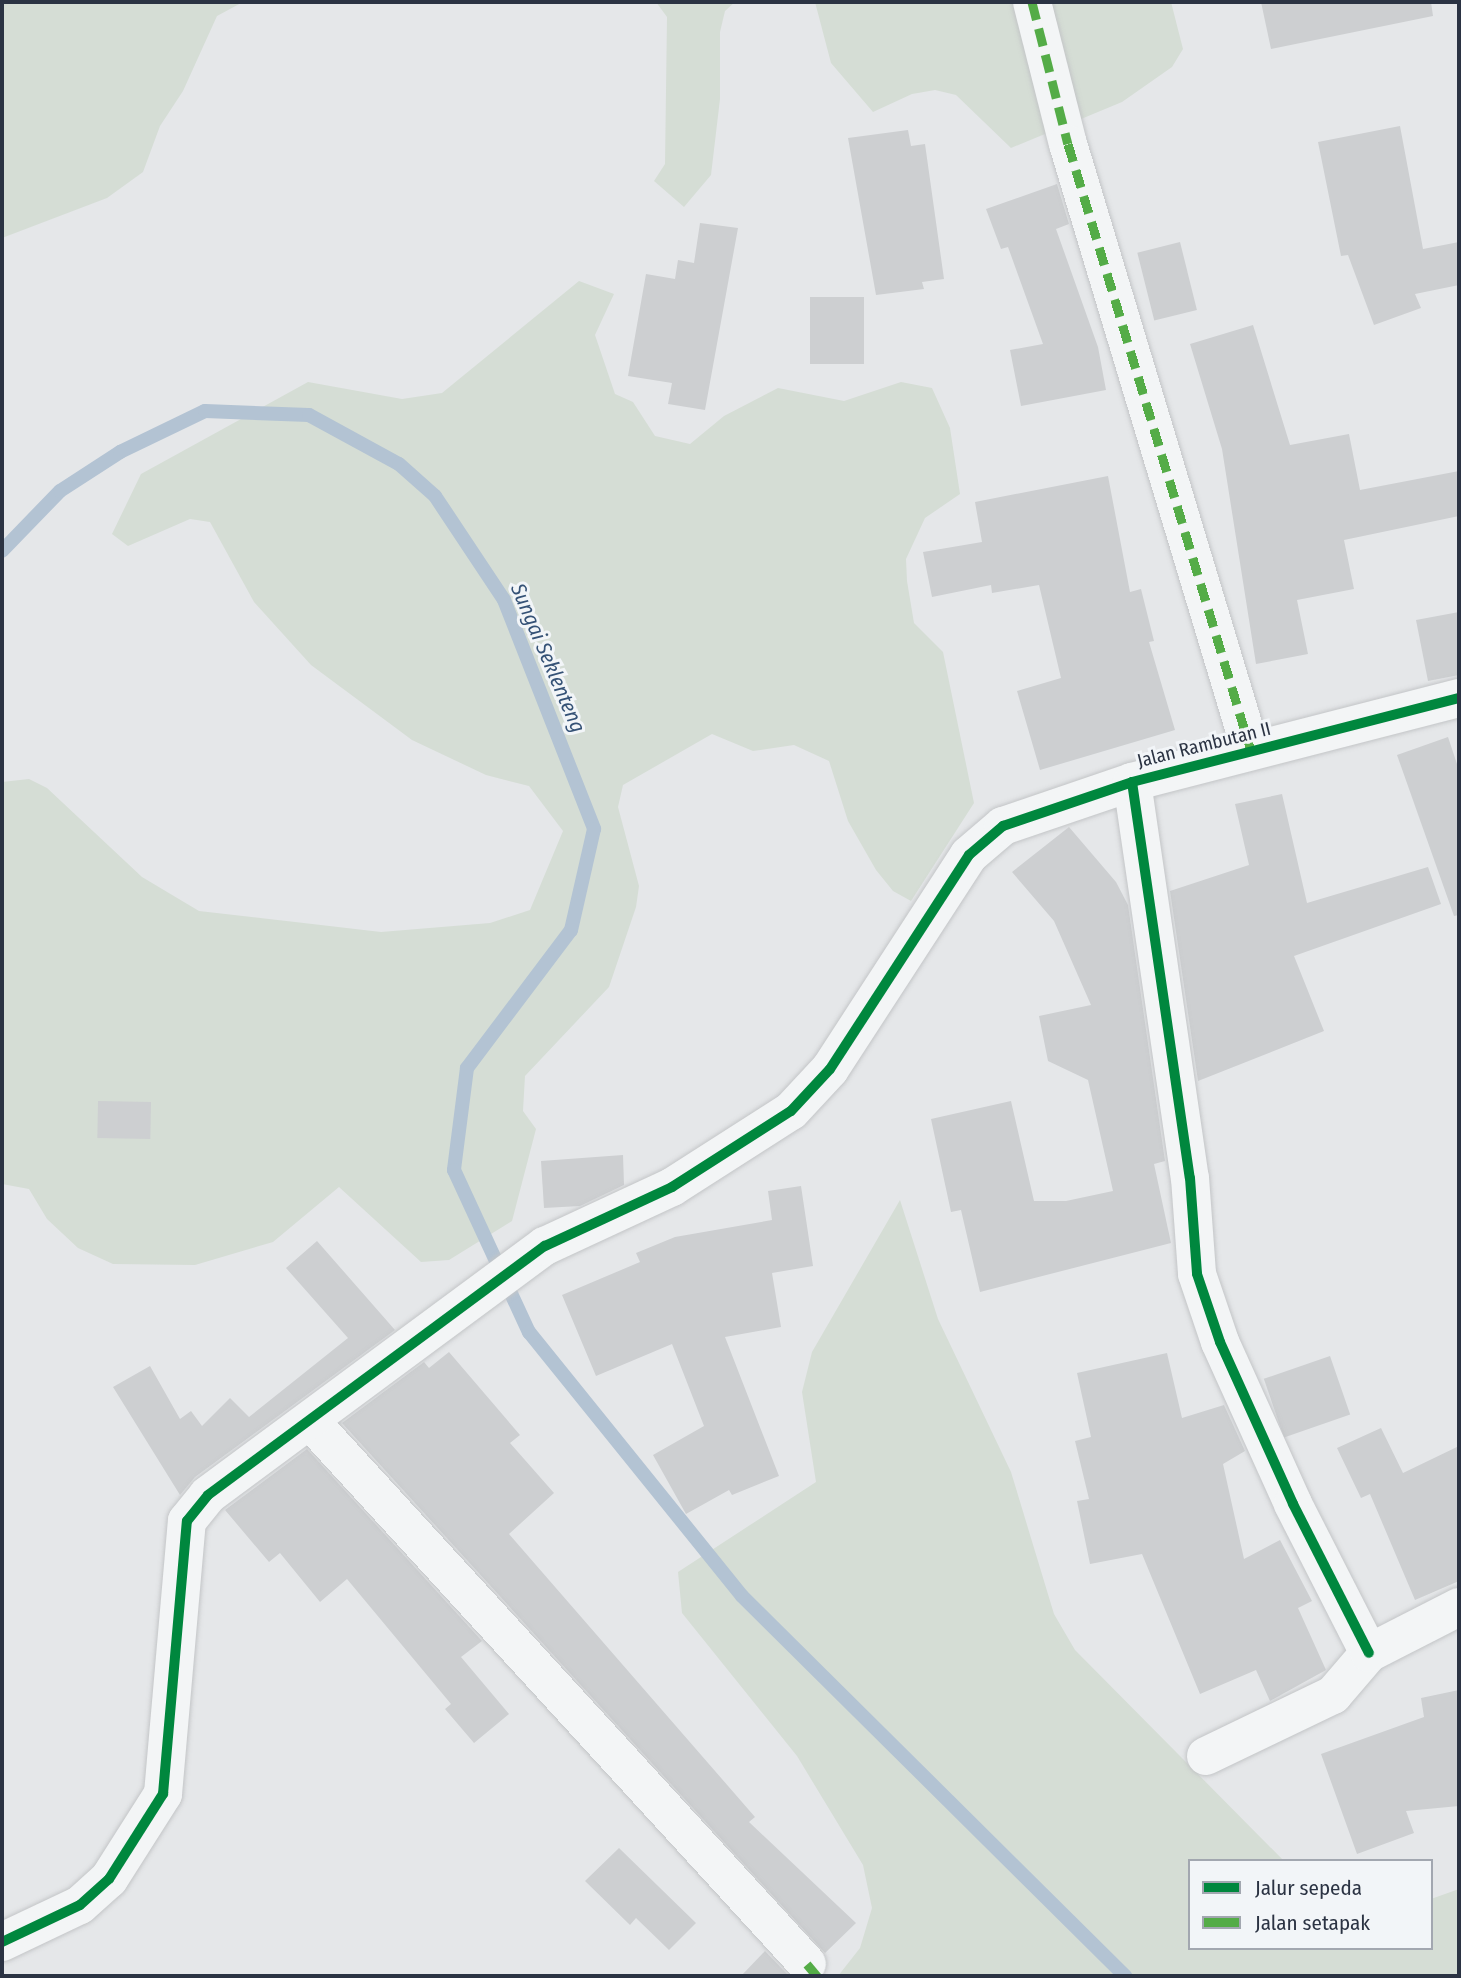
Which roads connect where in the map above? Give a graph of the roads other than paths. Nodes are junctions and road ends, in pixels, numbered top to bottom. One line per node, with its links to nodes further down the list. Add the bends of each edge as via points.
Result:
1 (1032, 2): 3 (street, via 1068,144)
2 (1459, 698): 3 (street, Jalan Rambutan II)
3 (1251, 751): 4 (street, Jalan Rambutan II)
4 (1132, 782): 5 (street, Jalan Rambutan II, via 1003,826 969,855 830,1069 791,1111 672,1187 545,1246 440,1321); 7 (street, via 1190,1178 1197,1274 1220,1342 1282,1479)
5 (312, 1423): 9 (street, Jalan Rambutan II, via 208,1494 187,1521 163,1794 142,1831 109,1879 80,1905); 10 (street)
6 (1459, 1607): 7 (street)
7 (1369, 1653): 8 (street, via 1333,1695)
8 (1206, 1756)
9 (2, 1942)
10 (807, 1964)

